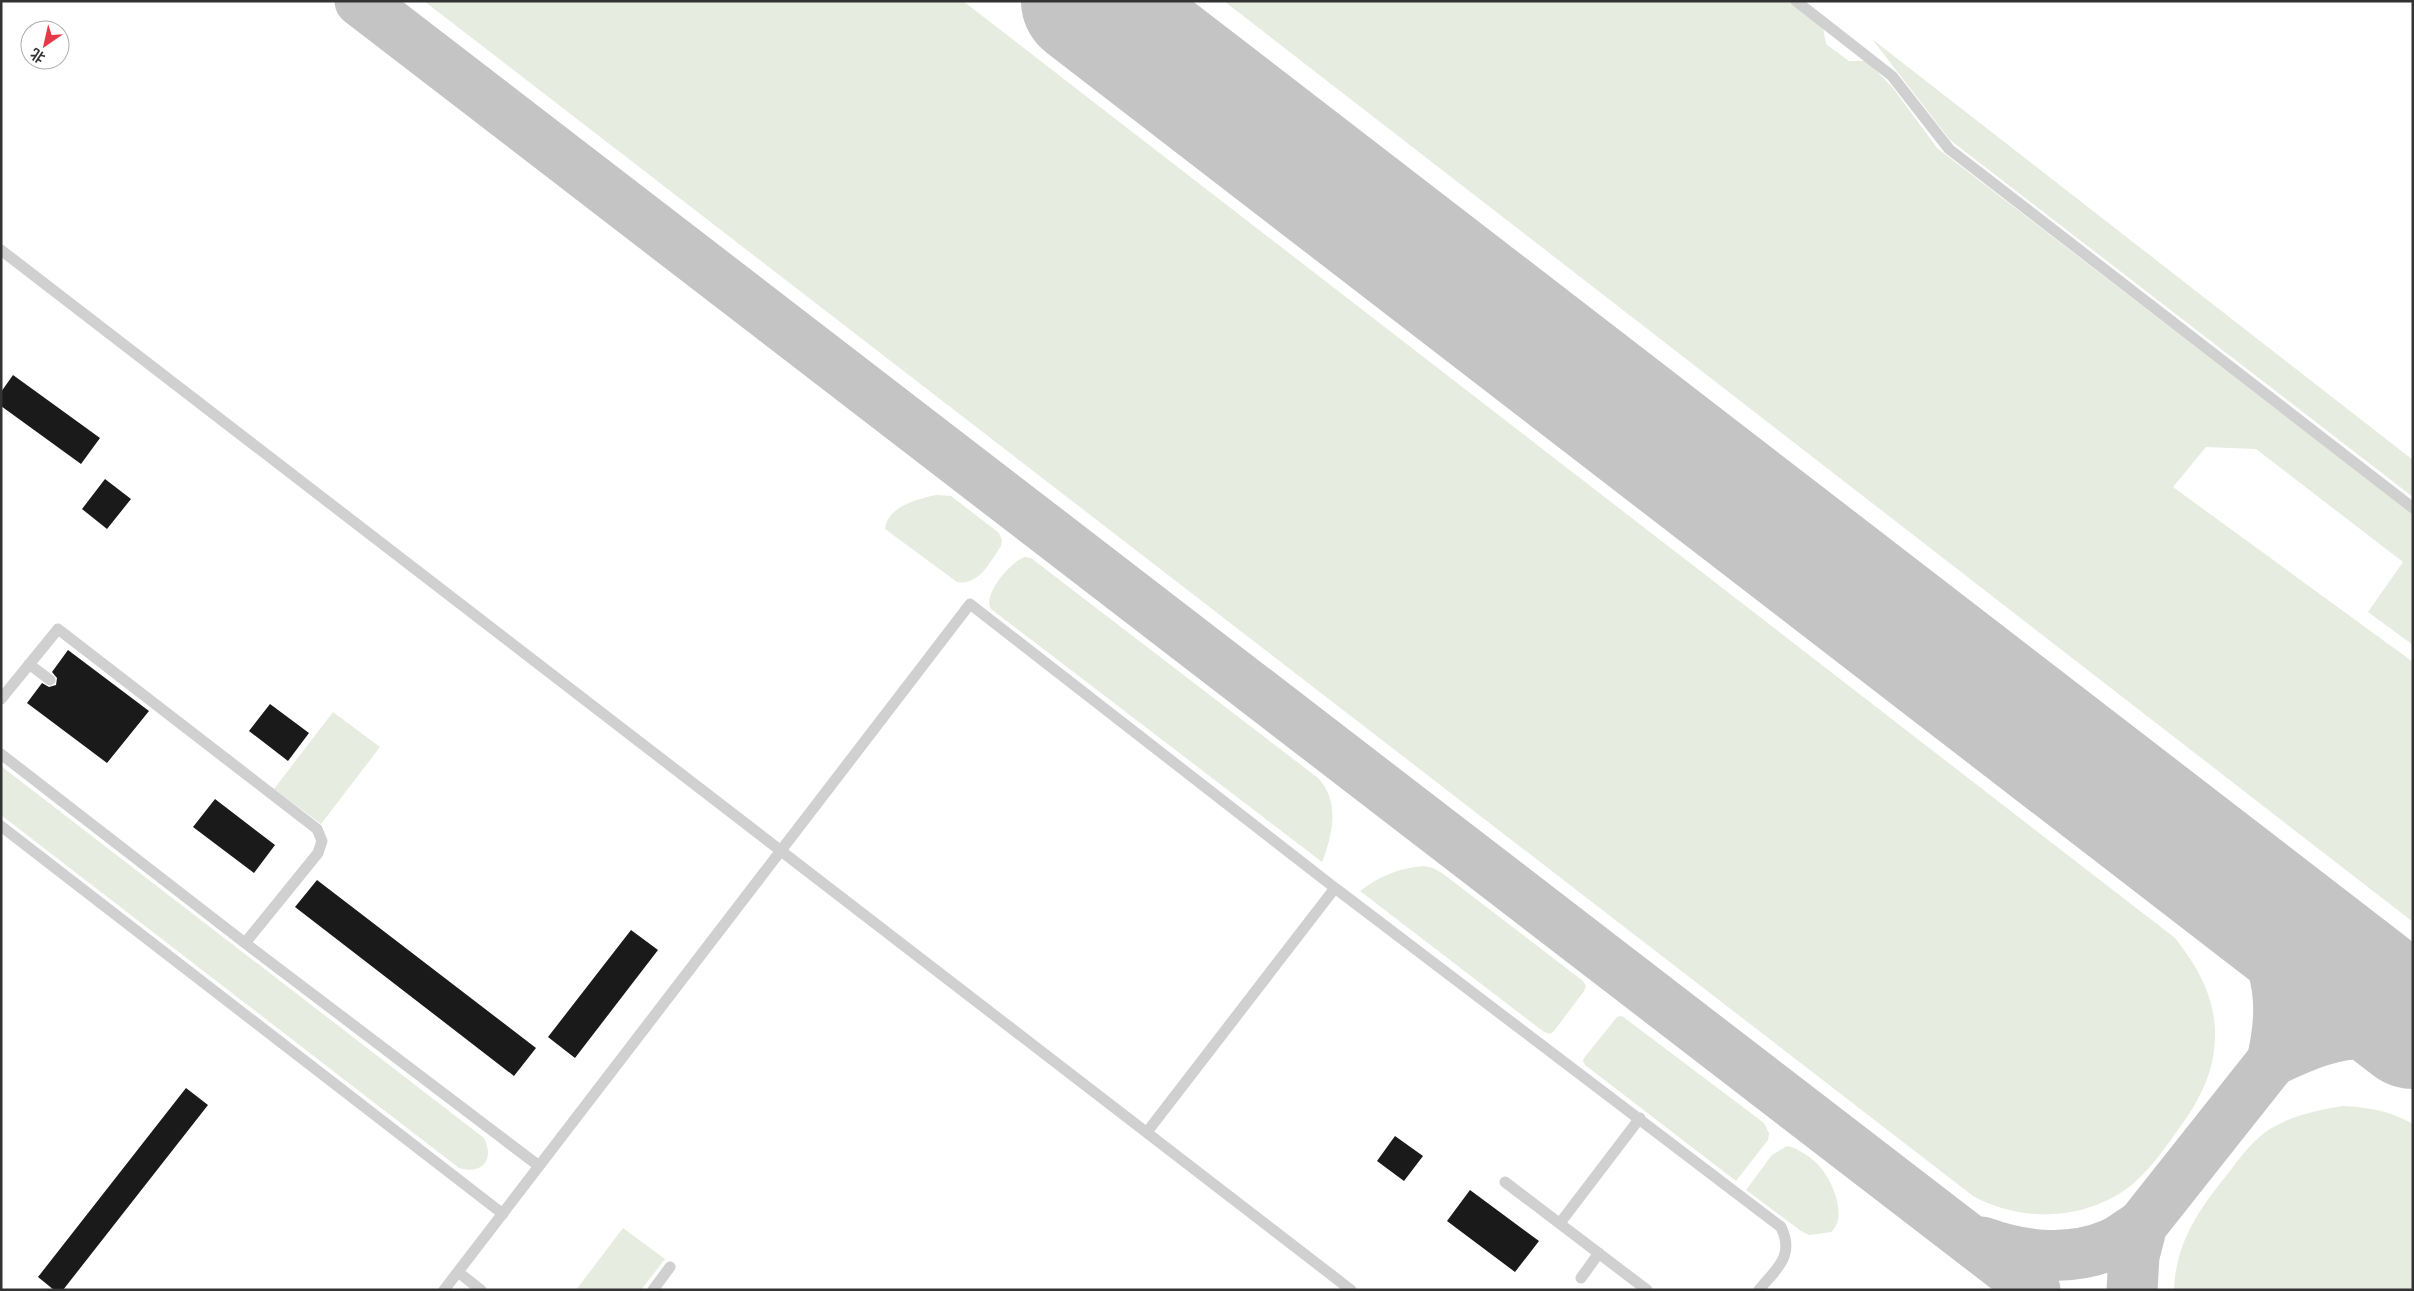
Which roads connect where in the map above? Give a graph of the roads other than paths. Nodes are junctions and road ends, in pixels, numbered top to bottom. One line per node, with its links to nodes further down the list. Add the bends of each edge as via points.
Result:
1 (1796, 1): 3 (lane, via 1892,76 1949,149)
2 (1, 250): 9 (lane)
3 (2413, 508)
4 (29, 664): 5 (lane); 6 (lane); 11 (lane, via 58,628 317,829 322,841 318,853)
5 (50, 680)
6 (1, 699)
7 (1, 754): 11 (lane)
8 (1, 826): 16 (lane)
9 (780, 852): 10 (lane, via 970,604); 13 (lane); 14 (lane)
10 (1335, 888): 12 (lane); 13 (lane)
11 (245, 943): 14 (lane)
12 (1640, 1118): 17 (lane); 27 (lane, via 1781,1227 1788,1249 1784,1259)
13 (1147, 1132): 25 (lane)
14 (539, 1166): 16 (lane)
15 (1505, 1182): 17 (lane)
16 (503, 1214): 20 (lane)
17 (1560, 1223): 18 (lane)
18 (1598, 1253): 21 (lane); 26 (lane)
19 (670, 1267): 24 (lane)
20 (458, 1272): 22 (lane); 23 (lane)
21 (1581, 1278)
22 (444, 1290)
23 (481, 1290)
24 (653, 1290)
25 (1351, 1290)
26 (1647, 1290)
27 (1759, 1290)

